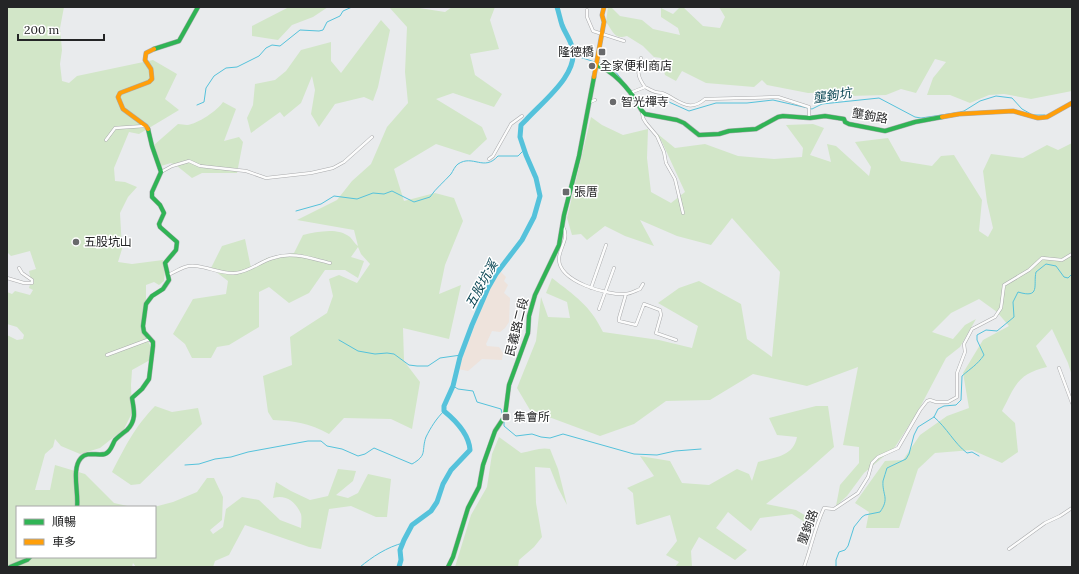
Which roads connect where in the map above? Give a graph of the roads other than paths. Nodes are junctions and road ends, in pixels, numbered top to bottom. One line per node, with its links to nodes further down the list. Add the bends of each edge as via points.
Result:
1 (198, 7): 16 (street, via 179,41 155,48 146,54 145,60 151,69 152,79 119,95 123,109)
2 (604, 7): 4 (street, 民義路二段)
3 (587, 10): 4 (street, via 587,17 593,30)
4 (602, 33): 5 (street); 7 (street, 民義路二段)
5 (624, 41)
6 (641, 58): 8 (street, via 638,73)
7 (596, 63): 9 (street, via 607,68); 11 (street, 民義路二段)
8 (645, 87): 9 (street); 15 (street, via 689,106 705,99 778,97 809,107)
9 (631, 93): 13 (street)
10 (595, 100): 11 (street)
11 (589, 102): 22 (street, 民義路二段)
12 (1072, 103): 15 (street, 壟鉤路, via 1047,117 1038,118 1013,111 959,114 915,122 885,131 849,124 844,119 825,116)
13 (642, 112): 15 (street, 壟鉤路, via 685,123 699,135 756,129 778,117); 21 (street, via 646,123 657,136 666,163 675,179)
14 (522, 116): 19 (street, via 511,124)
15 (809, 118)
16 (146, 126): 18 (street, via 115,128); 20 (street)
17 (372, 137): 20 (street, via 344,162 333,168 311,173 266,178 246,171 200,166 189,162)
18 (106, 140)
19 (489, 158)
20 (161, 172): 28 (street, via 152,197 164,212 160,227 177,242 176,250 166,263)
21 (683, 213)
22 (563, 226): 31 (street, via 566,235 559,259 562,270 580,285); 45 (street, 民義路二段, via 559,245 535,295 529,316 528,333 509,385 506,409 495,431 483,465 479,487 468,508)
23 (606, 245): 31 (street)
24 (1072, 254): 46 (street, 壟鉤路, via 1062,260 1042,258 1029,270 1004,284 1002,308 995,317 972,329 964,344 965,352 956,373 957,397 948,402 927,401 898,448 878,457 872,463 868,478 858,493 834,509 824,508)
25 (330, 263): 28 (street, via 299,255 272,258 248,271 224,273 186,266)
26 (19, 268): 29 (street, via 32,282 24,283)
27 (614, 268): 32 (street)
28 (168, 276): 35 (street, via 163,289 152,296 146,304 143,326)
29 (7, 278)
30 (643, 284): 33 (street, via 640,289)
31 (591, 288): 32 (street)
32 (605, 292): 33 (street); 34 (street)
33 (626, 294): 36 (street, via 619,321 636,325 644,304 660,310 656,333)
34 (599, 309)
35 (150, 339): 37 (street); 40 (street, via 153,346 149,379 132,398 135,419 133,425 116,439 109,453 82,456 75,472 78,498)
36 (676, 340)
37 (107, 355)
38 (1059, 368): 39 (street)
39 (1072, 403)
40 (76, 506)
41 (1072, 508): 42 (street, via 1045,523)
42 (1009, 549)
43 (29, 558): 44 (street)
44 (10, 567)
45 (448, 567)
46 (804, 567)

